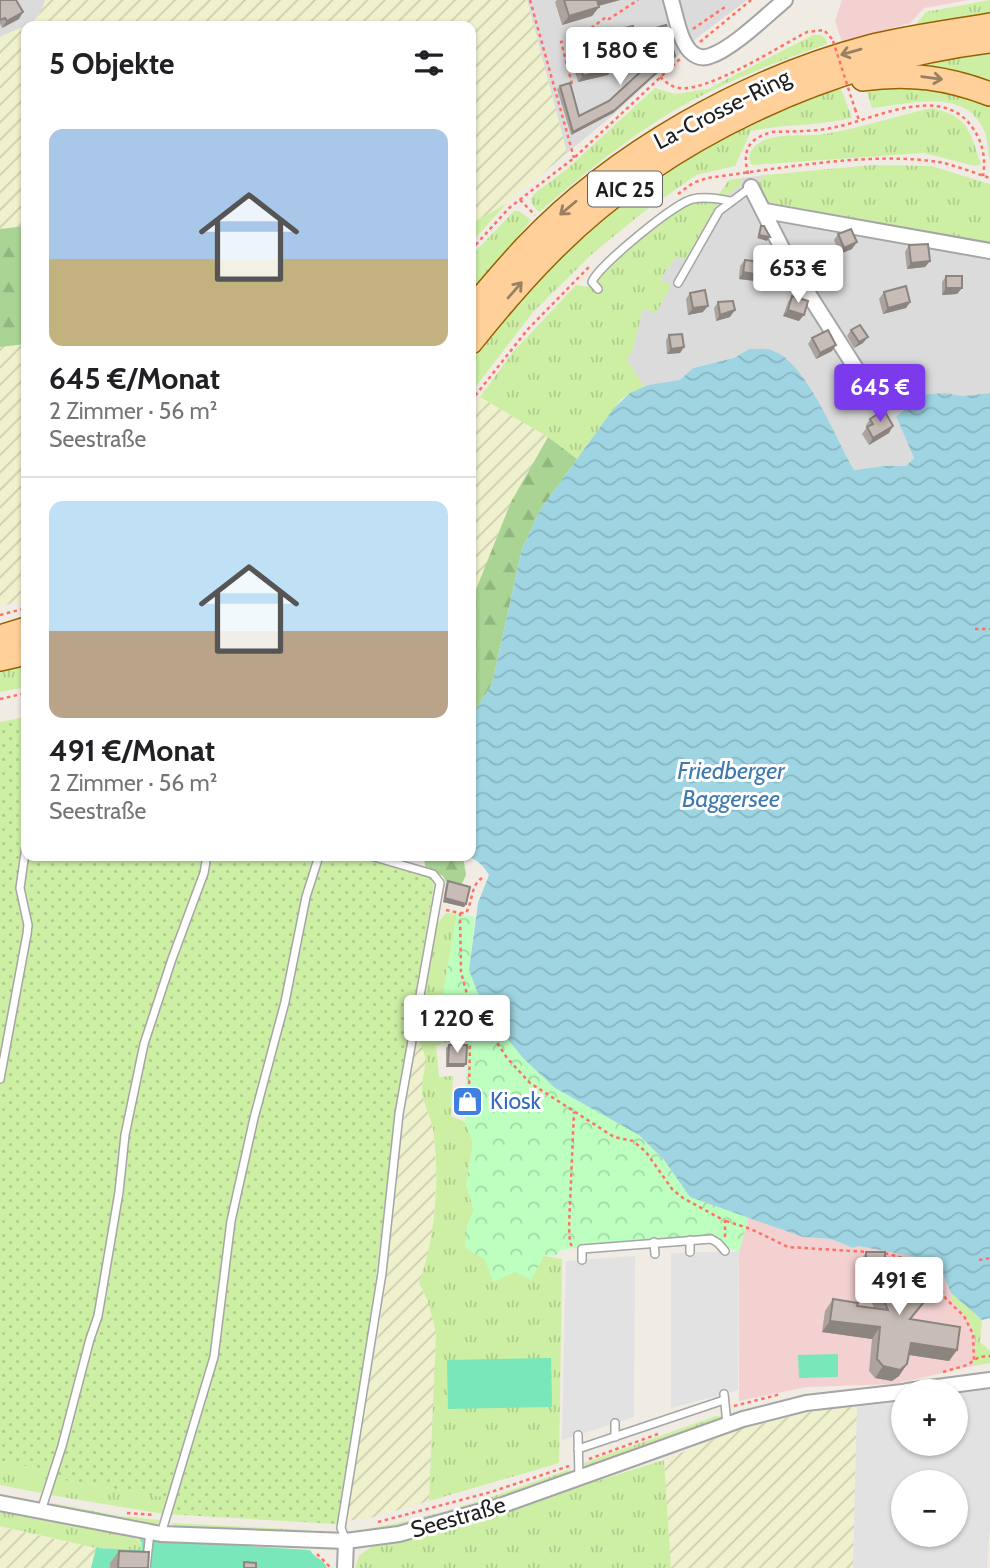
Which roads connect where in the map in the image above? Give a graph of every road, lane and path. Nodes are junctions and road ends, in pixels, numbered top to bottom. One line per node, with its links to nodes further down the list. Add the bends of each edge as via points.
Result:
1 (530, 0): 15 (path)
2 (638, 0): 11 (path, via 582,35 561,42)
3 (671, 0): 9 (street)
4 (751, 0): 9 (path)
5 (785, 0): 9 (street, via 708,58 698,57)
6 (725, 7): 9 (path)
7 (990, 25): 26 (main road, La-Crosse-Ring / AIC 25, one-way to 26, via 892,42 814,64 752,89 616,169 561,213)
8 (990, 41): 12 (main road, AIC 25, via 876,63)
9 (686, 44): 10 (path, La-Crosse-Ring)
10 (660, 77): 14 (path, bridge, via 670,85 689,88 714,81 807,32 824,30 831,35); 15 (path, La-Crosse-Ring)
11 (572, 84)
12 (815, 86): 13 (main road, one-way to 13, via 905,75 949,81); 27 (main road, La-Crosse-Ring / AIC 25, one-way to 12, via 549,253 608,201 694,142 782,97)
13 (990, 94)
14 (859, 121): 16 (path, via 931,105 954,110 979,137 983,176); 17 (path, via 762,135 752,142 744,159)
15 (574, 158): 18 (path, La-Crosse-Ring)
16 (990, 178)
17 (751, 187): 19 (lane); 20 (street)
18 (520, 200): 21 (path); 22 (path, La-Crosse-Ring)
19 (731, 201): 24 (lane, via 719,211); 25 (lane, via 691,199 680,205 594,276 592,282)
20 (765, 211): 23 (street); 28 (street, via 792,268)
21 (536, 216)
22 (476, 244)
23 (990, 251)
24 (678, 283)
25 (598, 289)
26 (476, 304)
27 (476, 336)
28 (874, 397)
29 (21, 609): 30 (path)
30 (0, 615)
31 (975, 629): 32 (path)
32 (990, 629)
33 (21, 631): 34 (main road)
34 (0, 637)
35 (21, 654): 36 (main road)
36 (0, 660)
37 (21, 694): 38 (path)
38 (0, 699)
39 (24, 861): 49 (lane, via 20,888 28,925)
40 (206, 861): 79 (lane, via 144,1044 125,1135 98,1317)
41 (317, 861): 80 (lane, via 231,1221 214,1357)
42 (388, 861): 46 (lane, via 433,874 440,883)
43 (482, 878): 45 (path, via 475,885 466,914)
44 (448, 910): 45 (path)
45 (460, 913): 47 (path, via 461,972 468,998)
46 (413, 1028): 48 (path); 81 (lane, via 392,1166 382,1273 348,1473 341,1528)
47 (490, 1034): 48 (path); 51 (path, via 530,1083)
48 (470, 1040): 50 (path)
49 (0, 1079)
50 (469, 1091)
51 (574, 1112): 52 (path, via 614,1137 633,1141 672,1189); 56 (path, via 570,1243)
52 (725, 1221): 57 (path); 64 (path, via 789,1247 886,1253 907,1259 926,1270 964,1316 972,1334)
53 (690, 1240): 54 (lane); 57 (lane, via 711,1239); 58 (lane)
54 (654, 1242): 55 (lane); 59 (lane)
55 (615, 1246): 56 (lane); 60 (lane)
56 (582, 1249): 62 (lane)
57 (726, 1251)
58 (690, 1252)
59 (655, 1255)
60 (616, 1258)
61 (990, 1258): 63 (path)
62 (582, 1260)
63 (979, 1260)
64 (974, 1360)
65 (990, 1380): 66 (street, Seestraße)
66 (968, 1383)
67 (891, 1396): 73 (street, Seestraße, via 806,1403)
68 (690, 1403): 70 (lane)
69 (654, 1412): 72 (lane)
70 (690, 1412): 72 (lane); 73 (lane, via 724,1397)
71 (615, 1423): 75 (lane)
72 (654, 1423): 75 (lane)
73 (727, 1424): 77 (street, Seestraße)
74 (578, 1434): 76 (lane)
75 (615, 1437): 76 (lane)
76 (578, 1449): 77 (lane)
77 (579, 1478): 81 (street, Seestraße, via 399,1534)
78 (0, 1503): 79 (street, Seestraße)
79 (41, 1511): 80 (street, Seestraße)
80 (155, 1533): 81 (street, Seestraße); 82 (lane)
81 (346, 1541): 83 (street)
82 (146, 1568)
83 (345, 1568)

